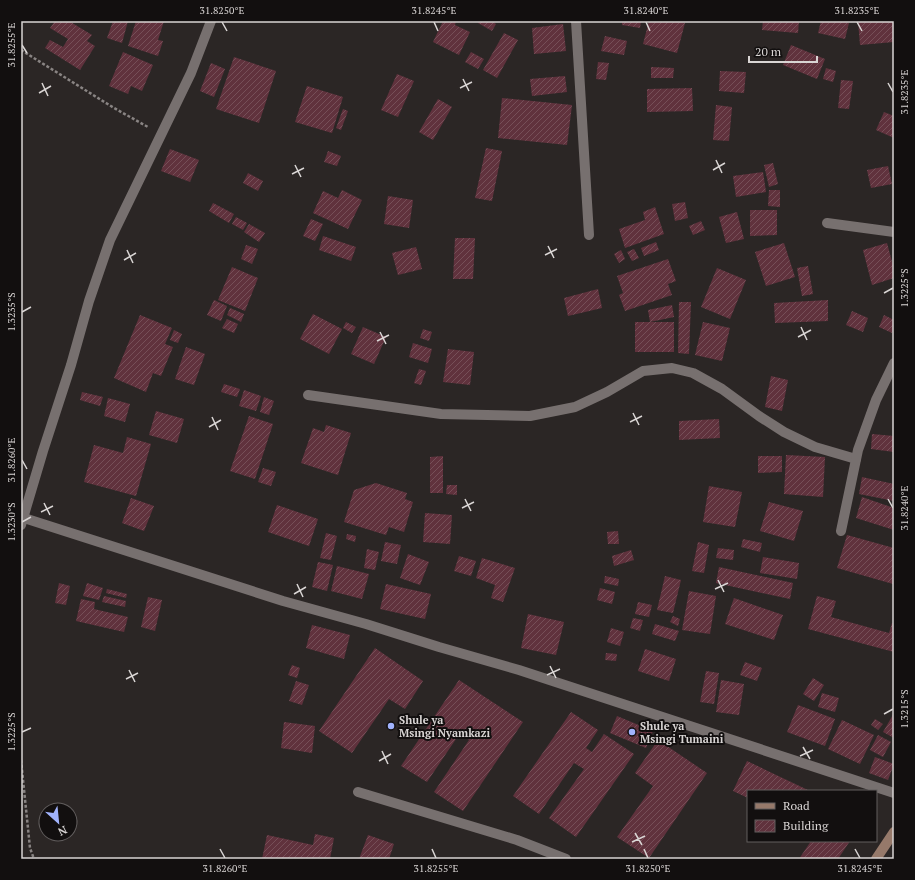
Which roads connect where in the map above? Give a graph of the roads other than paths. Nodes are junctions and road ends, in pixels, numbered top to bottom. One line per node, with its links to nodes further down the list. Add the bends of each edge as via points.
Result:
1 (212, 21): 9 (street, via 191,73 110,240)
2 (576, 21): 5 (street)
3 (827, 223): 4 (street)
4 (894, 232)
5 (589, 235)
6 (894, 363): 8 (street, via 876,400)
7 (308, 395): 8 (street, via 442,414 530,416 574,407 643,371 672,368 693,373 722,389 784,432 816,447)
8 (856, 459): 10 (street)
9 (22, 522): 12 (street, via 519,670)
10 (841, 531)
11 (358, 792): 14 (street, via 517,840)
12 (894, 793)
13 (894, 832): 15 (street)
14 (566, 859)
15 (876, 859)

